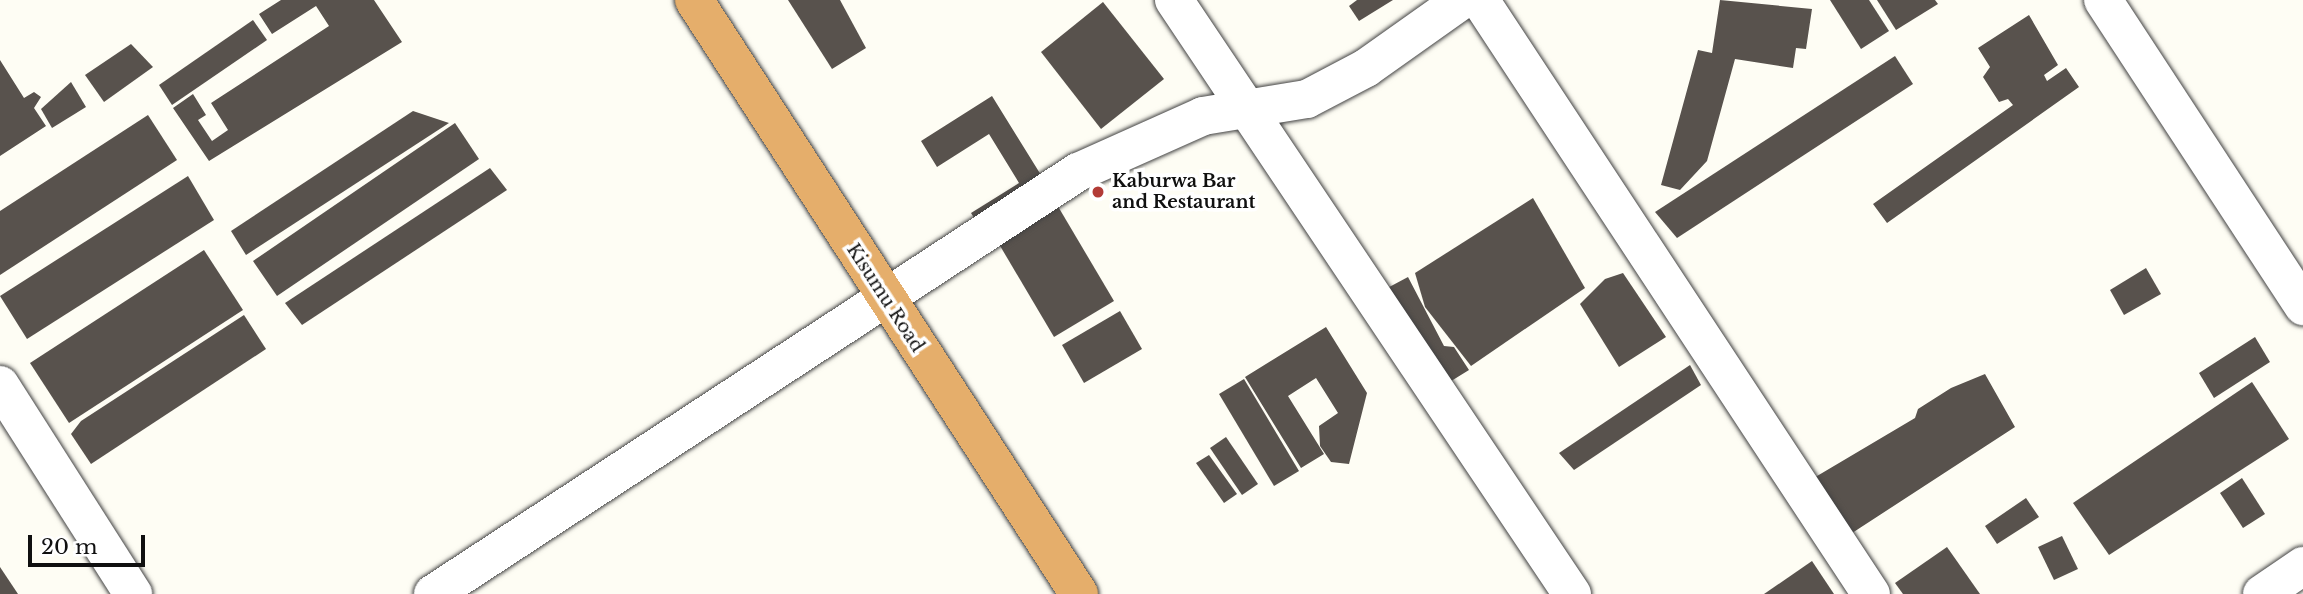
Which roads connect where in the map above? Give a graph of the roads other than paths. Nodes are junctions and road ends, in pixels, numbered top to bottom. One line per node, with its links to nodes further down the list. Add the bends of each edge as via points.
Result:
1 (694, 0): 7 (highway, Kisumu Road)
2 (1174, 0): 6 (street)
3 (1462, 0): 6 (street, via 1338,85 1307,99)
4 (1480, 0): 15 (street)
5 (2103, 0): 8 (street)
6 (1244, 106): 7 (street, via 1161,130 1078,172); 14 (street)
7 (886, 300): 12 (street); 13 (highway, Kisumu Road)
8 (2303, 306)
9 (0, 384): 11 (street)
10 (2303, 566): 16 (street)
11 (133, 594)
12 (433, 594)
13 (1079, 594)
14 (1572, 594)
15 (1871, 594)
16 (2262, 594)

